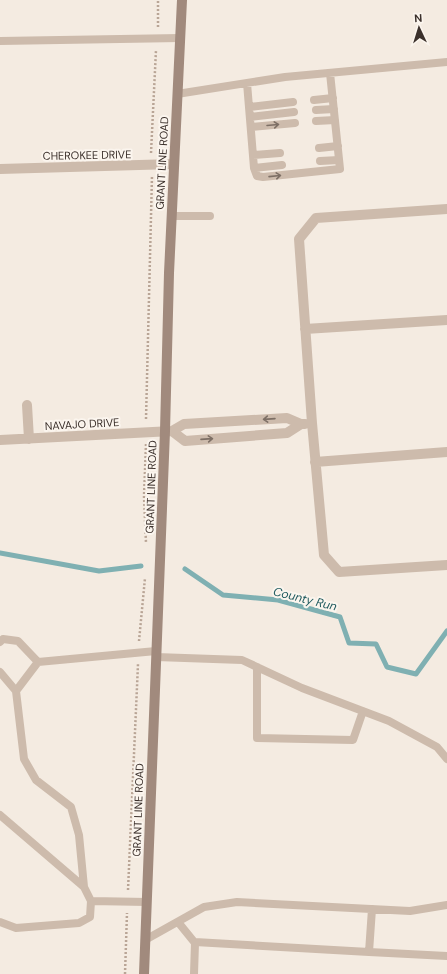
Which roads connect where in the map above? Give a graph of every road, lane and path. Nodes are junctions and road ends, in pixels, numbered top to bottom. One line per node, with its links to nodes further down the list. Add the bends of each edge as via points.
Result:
1 (158, 0): 3 (path)
2 (182, 0): 4 (main road, GRANT LINE ROAD)
3 (157, 38): 4 (lane); 5 (lane); 24 (path)
4 (180, 38): 9 (main road, GRANT LINE ROAD)
5 (0, 41)
6 (447, 62): 7 (lane)
7 (330, 73): 8 (lane); 10 (lane)
8 (247, 83): 9 (lane); 13 (lane)
9 (177, 94): 29 (main road, GRANT LINE ROAD)
10 (333, 98): 11 (lane); 14 (lane)
11 (314, 100)
12 (293, 102): 13 (lane)
13 (249, 107): 17 (lane)
14 (334, 108): 15 (lane); 18 (lane)
15 (316, 110)
16 (294, 112): 17 (lane)
17 (250, 117): 21 (lane)
18 (335, 120): 19 (lane); 22 (lane)
19 (316, 122)
20 (295, 124): 21 (lane, one-way to 20)
21 (251, 127): 26 (lane)
22 (338, 146): 23 (lane); 27 (lane)
23 (319, 148)
24 (151, 151)
25 (280, 152): 26 (lane)
26 (253, 156): 31 (lane)
27 (339, 160): 28 (lane); 31 (lane, one-way to 27, via 257,176 263,177 340,169)
28 (320, 161)
29 (174, 164): 32 (street, CHEROKEE DRIVE); 35 (main road, GRANT LINE ROAD)
30 (282, 165): 31 (lane)
31 (254, 168)
32 (0, 169)
33 (152, 186): 40 (path)
34 (447, 209): 38 (street, via 316,218 299,239)
35 (172, 216): 36 (lane); 43 (main road, GRANT LINE ROAD)
36 (210, 216)
37 (447, 320): 38 (street)
38 (305, 329): 41 (street)
39 (28, 405): 44 (street)
40 (146, 415)
41 (312, 423): 42 (street); 48 (street)
42 (301, 424): 43 (street, NAVAJO DRIVE, one-way to 43, via 287,418 184,424); 43 (street, one-way to 42, via 185,441 287,434)
43 (169, 431): 44 (street, NAVAJO DRIVE); 54 (main road, GRANT LINE ROAD)
44 (29, 439): 45 (street, NAVAJO DRIVE)
45 (0, 440)
46 (447, 452): 48 (street)
47 (146, 456): 49 (path, via 144,496)
48 (315, 462): 50 (street, via 324,555 339,572)
49 (147, 545)
50 (447, 565)
51 (145, 572): 52 (path)
52 (139, 638)
53 (0, 642): 55 (lane, via 3,639 18,641)
54 (156, 654): 55 (lane); 56 (lane, via 242,660); 66 (main road, GRANT LINE ROAD)
55 (38, 662): 59 (lane)
56 (257, 667): 60 (lane, via 302,688); 60 (lane, via 257,738 353,740)
57 (138, 670): 65 (path)
58 (0, 672): 59 (lane)
59 (16, 691): 63 (lane, via 24,759 36,780 71,807 79,835)
60 (363, 711): 61 (lane, via 389,720 437,747)
61 (447, 759)
62 (0, 815): 63 (lane)
63 (84, 887): 64 (lane)
64 (91, 901): 65 (lane); 69 (lane, via 90,918 79,923 16,928)
65 (128, 902): 66 (lane); 75 (path)
66 (147, 902): 71 (main road, GRANT LINE ROAD)
67 (447, 905): 68 (lane, via 410,911)
68 (372, 909): 70 (lane, via 237,902 204,907); 73 (lane)
69 (0, 922)
70 (178, 922): 71 (lane); 72 (lane)
71 (145, 940): 76 (main road, GRANT LINE ROAD)
72 (195, 942): 73 (lane); 77 (lane)
73 (369, 952): 74 (lane)
74 (447, 956)
75 (126, 974)
76 (144, 974)
77 (194, 974)

